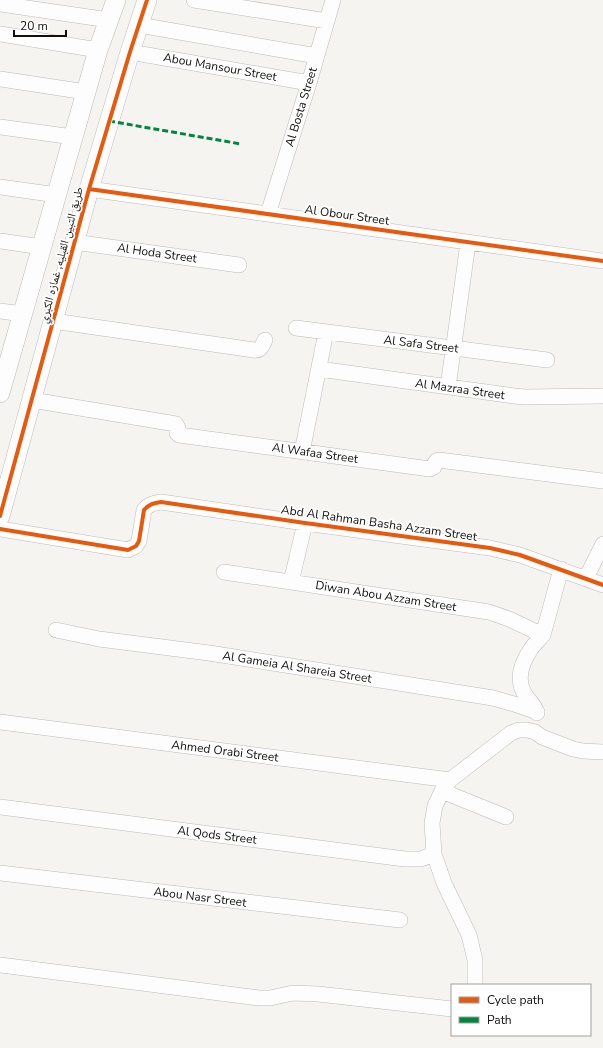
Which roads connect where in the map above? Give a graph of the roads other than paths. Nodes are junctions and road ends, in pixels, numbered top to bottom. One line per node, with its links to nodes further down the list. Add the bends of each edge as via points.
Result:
1 (116, 0): 6 (street, طريق التبين القبليه, غمازه الكبري)
2 (147, 0): 8 (street, طريق التبين القبليه, غمازه الكبري)
3 (194, 0): 7 (street)
4 (333, 0): 7 (street, Al Bosta Street)
5 (0, 4): 6 (street)
6 (109, 20): 10 (street, طريق التبين القبليه, غمازه الكبري)
7 (327, 21): 12 (street, Al Bosta Street)
8 (139, 26): 11 (street, طريق التبين القبليه, غمازه الكبري); 12 (street)
9 (0, 34): 10 (street)
10 (98, 50): 15 (street, طريق التبين القبليه, غمازه الكبري)
11 (130, 52): 14 (street, Abou Mansour Street); 19 (street, طريق التبين القبليه, غمازه الكبري)
12 (317, 56): 14 (street, Al Bosta Street)
13 (0, 79): 15 (street)
14 (309, 82): 21 (street, Al Bosta Street)
15 (86, 92): 17 (street, طريق التبين القبليه, غمازه الكبري)
16 (0, 126): 17 (street)
17 (73, 137): 20 (street, طريق التبين القبليه, غمازه الكبري)
18 (0, 187): 20 (street)
19 (89, 189): 21 (street, Al Obour Street); 23 (street, طريق التبين القبليه, غمازه الكبري)
20 (57, 195): 25 (street, طريق التبين القبليه, غمازه الكبري)
21 (268, 214): 24 (street, Al Obour Street)
22 (0, 241): 25 (street)
23 (74, 242): 27 (street, Al Hoda Street); 30 (street, طريق التبين القبليه, غمازه الكبري)
24 (468, 242): 26 (street, Al Obour Street); 34 (street)
25 (42, 247): 29 (street, طريق التبين القبليه, غمازه الكبري)
26 (603, 261)
27 (239, 265)
28 (0, 311): 29 (street)
29 (22, 314): 35 (street, طريق التبين القبليه, غمازه الكبري)
30 (53, 321): 33 (street, via 254,350 260,350); 41 (street, طريق التبين القبليه, غمازه الكبري)
31 (296, 328): 32 (street, Al Safa Street)
32 (326, 332): 34 (street, Al Safa Street); 37 (street)
33 (265, 340)
34 (453, 348): 36 (street, Al Safa Street); 38 (street)
35 (4, 360): 39 (street, طريق التبين القبليه, غمازه الكبري)
36 (547, 360)
37 (319, 369): 38 (street, Al Mazraa Street); 42 (street)
38 (448, 387): 40 (street, Al Mazraa Street, via 525,397)
39 (0, 393)
40 (603, 396)
41 (32, 400): 42 (street, Al Wafaa Street, via 176,424 179,435); 44 (street, طريق التبين القبليه, غمازه الكبري)
42 (302, 452): 43 (street, Al Wafaa Street, via 430,469 434,467 435,461 439,460)
43 (603, 481)
44 (0, 516)
45 (305, 523): 46 (street, Abd Al Rahman Basha Azzam Street, via 154,502 144,510 136,546 128,550); 48 (street, Abd Al Rahman Basha Azzam Street, via 490,548); 51 (street)
46 (0, 529)
47 (603, 544): 50 (street)
48 (561, 569): 50 (street, Abd Al Rahman Basha Azzam Street); 54 (street)
49 (224, 572): 51 (street, Diwan Abou Azzam Street)
50 (586, 578): 52 (street, Abd Al Rahman Basha Azzam Street)
51 (291, 582): 54 (street, Diwan Abou Azzam Street, via 489,612)
52 (603, 585)
53 (56, 630): 55 (street, Al Gameia Al Shareia Street, via 99,639 209,653 493,698)
54 (543, 635): 55 (street, via 522,663 520,674 521,687)
55 (537, 712): 57 (street)
56 (0, 722): 59 (street, Ahmed Orabi Street)
57 (535, 732): 58 (street, via 573,749); 59 (street, via 518,730 510,733)
58 (603, 752)
59 (446, 785): 61 (street, Ahmed Orabi Street); 62 (street, via 435,806 432,823)
60 (0, 807): 62 (street, Al Qods Street, via 405,859 421,859)
61 (506, 817)
62 (434, 854): 66 (street, via 444,883 469,935 475,960)
63 (0, 873): 64 (street, Abou Nasr Street)
64 (400, 920)
65 (0, 965): 67 (street, via 266,999 293,994 318,994)
66 (475, 984)
67 (451, 1009)

